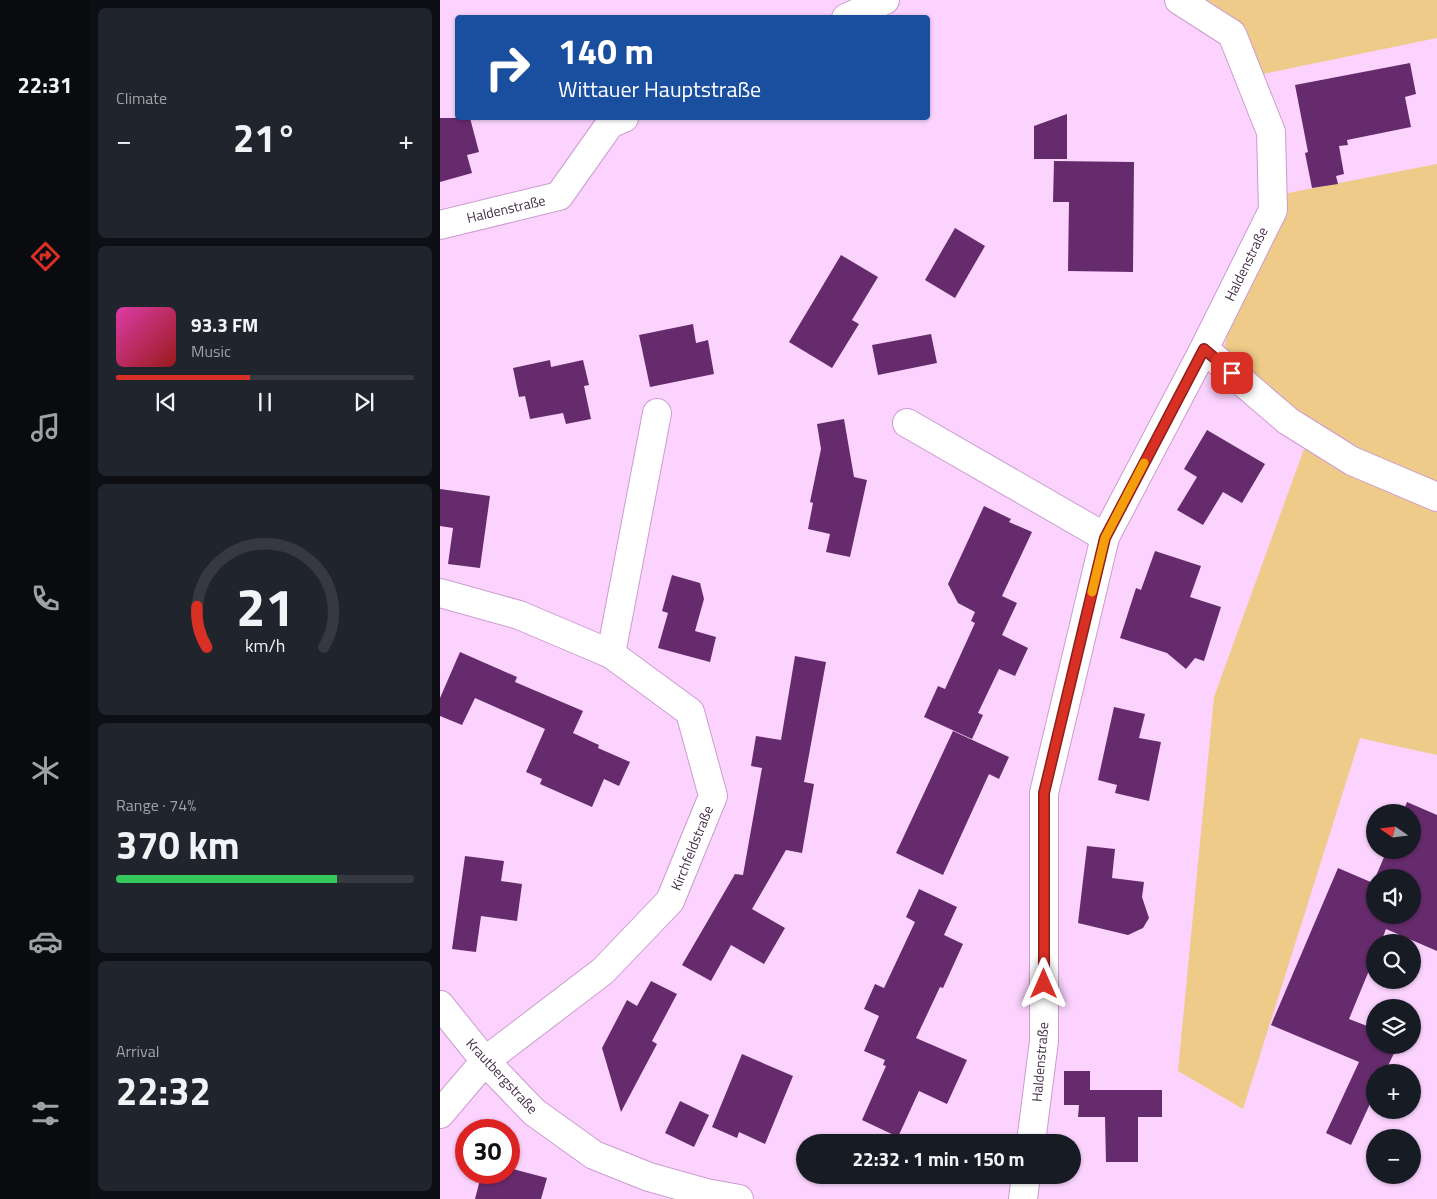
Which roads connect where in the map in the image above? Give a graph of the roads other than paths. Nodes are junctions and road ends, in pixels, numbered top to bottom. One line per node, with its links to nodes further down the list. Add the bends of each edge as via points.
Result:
1 (885, 0): 3 (street)
2 (1179, 0): 6 (street, Haldenstraße, via 1232,34 1271,132 1273,210)
3 (852, 15)
4 (619, 120): 5 (street, Haldenstraße, via 610,124 559,196)
5 (440, 224)
6 (1204, 349): 9 (street, via 1288,421 1352,461); 10 (street, Haldenstraße)
7 (657, 413): 12 (street)
8 (907, 423): 10 (street)
9 (1437, 497)
10 (1105, 538): 16 (street, Haldenstraße, via 1044,793 1044,1041)
11 (440, 593): 12 (street, Kirchfeldstraße, via 519,615)
12 (612, 654): 14 (street, Kirchfeldstraße, via 690,712 713,796 670,901 603,972)
13 (440, 1005): 14 (street, Krautbergstraße)
14 (485, 1061): 15 (street, Kirchfeldstraße); 18 (street, Krautbergstraße, via 534,1112 594,1155 649,1177)
15 (440, 1114)
16 (1032, 1134)
17 (1025, 1184): 19 (street)
18 (739, 1199)
19 (1023, 1199)

